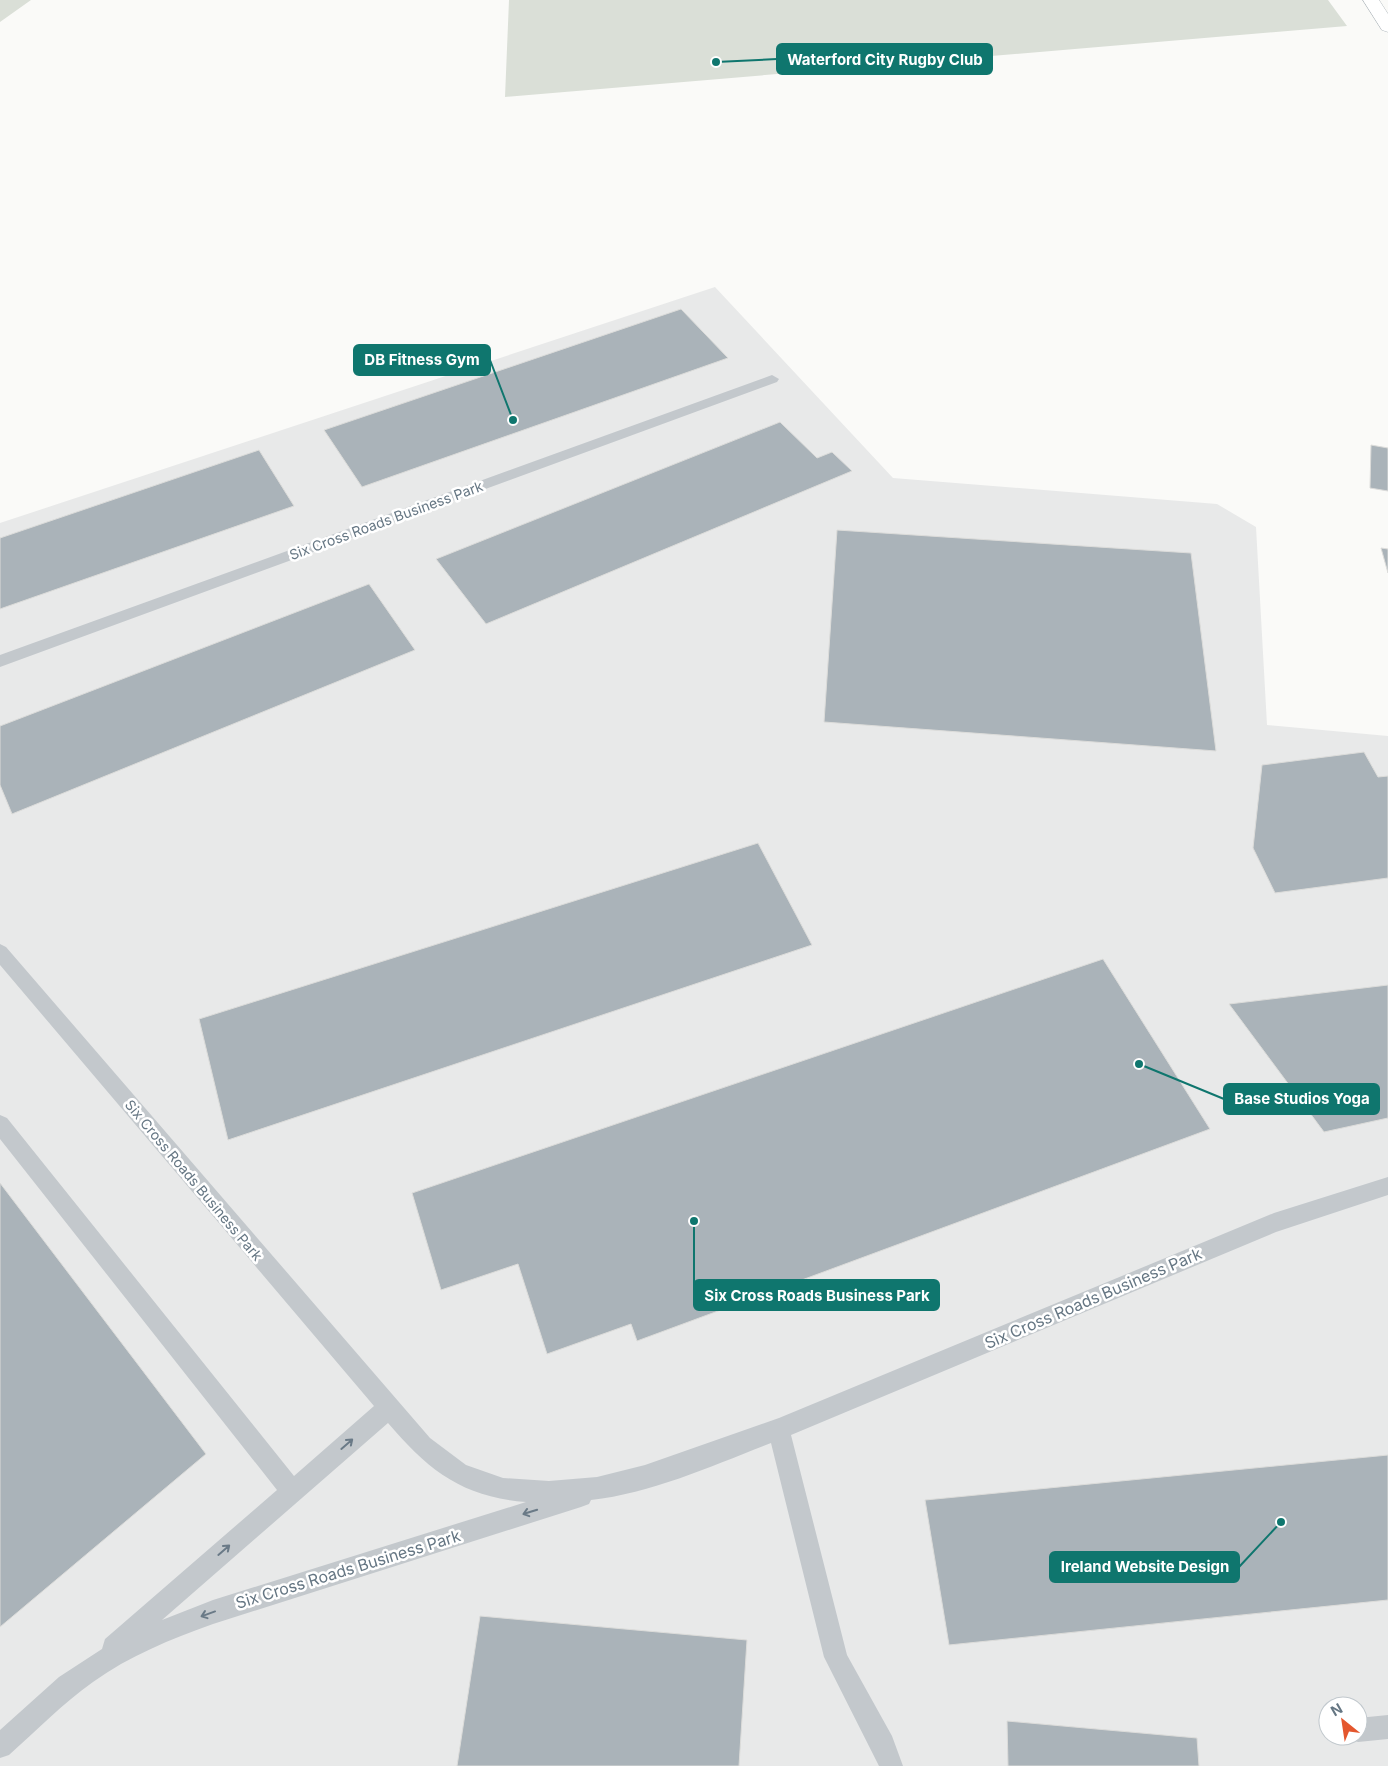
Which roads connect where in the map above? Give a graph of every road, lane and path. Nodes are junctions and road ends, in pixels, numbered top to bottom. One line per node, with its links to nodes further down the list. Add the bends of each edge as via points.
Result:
1 (1371, 0): 2 (street)
2 (1388, 27)
3 (772, 379): 4 (lane, Six Cross Roads Business Park)
4 (0, 661)
5 (0, 952): 8 (lane, Six Cross Roads Business Park)
6 (0, 1124): 11 (lane)
7 (1388, 1186): 9 (lane, Six Cross Roads Business Park, via 1274,1223)
8 (389, 1408): 10 (lane, Six Cross Roads Business Park, via 441,1464 464,1477 494,1487 541,1492 576,1490); 11 (lane, Six Cross Roads Business Park, one-way to 8)
9 (779, 1429): 10 (lane, Six Cross Roads Business Park); 16 (lane, via 836,1657)
10 (660, 1472): 12 (lane, Six Cross Roads Business Park, one-way to 12, via 213,1612 110,1656)
11 (292, 1491): 12 (lane, Six Cross Roads Business Park, one-way to 11)
12 (68, 1686): 15 (lane, Six Cross Roads Business Park)
13 (1388, 1727): 14 (lane)
14 (1368, 1729)
15 (0, 1746)
16 (891, 1766)

